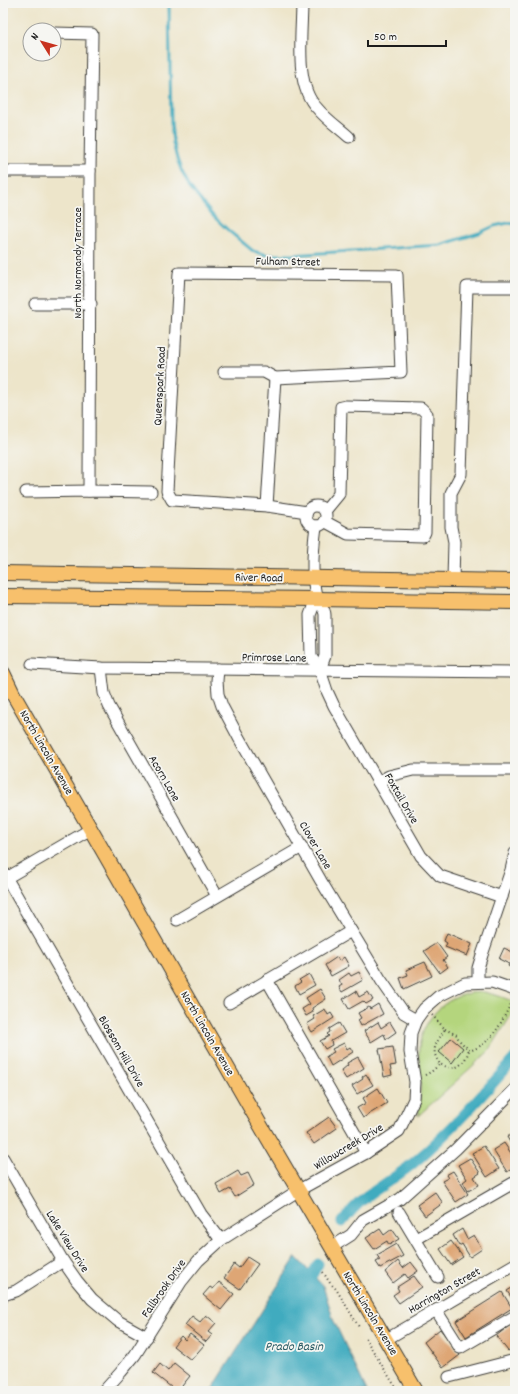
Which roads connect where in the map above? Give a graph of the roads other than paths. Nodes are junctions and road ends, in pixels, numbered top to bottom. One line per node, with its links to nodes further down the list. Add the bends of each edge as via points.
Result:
1 (302, 3): 3 (street, via 301,69 306,90 316,108)
2 (62, 33): 5 (street, North Normandy Terrace, via 92,34)
3 (349, 138)
4 (3, 171): 5 (street)
5 (90, 171): 9 (street, North Normandy Terrace)
6 (178, 273): 11 (street, Fulham Street, via 398,275 401,372); 15 (street, Queenspark Road, via 167,491 172,500)
7 (515, 287): 20 (street, via 467,287 460,474 451,493)
8 (35, 304): 9 (street)
9 (91, 304): 12 (street, North Normandy Terrace)
10 (224, 372): 11 (street, via 264,372)
11 (275, 378): 15 (street)
12 (89, 491): 13 (street); 14 (street)
13 (26, 492)
14 (151, 492)
15 (267, 506): 16 (street)
16 (307, 512): 17 (street, via 306,518 311,524); 17 (street, via 312,507 322,508)
17 (322, 519): 17 (street, via 348,534 423,536 427,414 421,408 341,407 339,494); 19 (street, via 312,562)
18 (3, 573): 19 (main road, River Road)
19 (312, 578): 20 (main road, River Road); 23 (street)
20 (453, 580): 21 (main road, River Road)
21 (515, 581)
22 (3, 596): 23 (main road, River Road)
23 (316, 599): 24 (main road, River Road); 25 (street, Foxtail Drive, via 310,615); 26 (street, via 325,610)
24 (515, 602)
25 (310, 635): 26 (street); 30 (street, Foxtail Drive, via 311,657)
26 (325, 636): 30 (street, via 325,656)
27 (32, 664): 28 (street, Primrose Lane)
28 (101, 668): 29 (street, Primrose Lane); 39 (street, Acorn Lane, via 104,693 109,706)
29 (218, 669): 30 (street, Primrose Lane); 36 (street, Clover Lane, via 216,681 222,706)
30 (320, 670): 31 (street, Primrose Lane); 34 (street, Foxtail Drive, via 334,706)
31 (515, 672)
32 (3, 673): 35 (main road, North Lincoln Avenue)
33 (515, 770): 34 (street, via 414,770 389,776)
34 (378, 782): 40 (street, Foxtail Drive, via 421,856 440,876)
35 (91, 829): 38 (street); 52 (main road, North Lincoln Avenue)
36 (302, 847): 39 (street); 42 (street, Clover Lane)
37 (515, 853): 40 (street)
38 (4, 877): 55 (street, Blossom Hill Drive, via 201,1214)
39 (217, 896): 41 (street)
40 (502, 898): 44 (street, via 482,954)
41 (177, 920)
42 (351, 931): 43 (street); 47 (street, Clover Lane, via 404,1013)
43 (266, 980): 46 (street); 49 (street)
44 (478, 982): 45 (street, Willowcreek Drive, via 492,982); 47 (street, Willowcreek Drive, via 465,983 439,996)
45 (514, 995)
46 (228, 1002)
47 (416, 1020): 49 (street, Willowcreek Drive, via 411,1033 410,1052 415,1082 414,1099 399,1131)
48 (515, 1089): 56 (street, via 456,1149 400,1200 363,1220 351,1236)
49 (366, 1153): 52 (street, Willowcreek Drive)
50 (3, 1158): 57 (street, Lake View Drive)
51 (515, 1182): 54 (street)
52 (300, 1190): 55 (street, Fallbrook Drive); 56 (main road, North Lincoln Avenue)
53 (399, 1212): 54 (street)
54 (416, 1239): 59 (street)
55 (221, 1240): 63 (street, Fallbrook Drive, via 198,1261 181,1282)
56 (332, 1247): 64 (main road, North Lincoln Avenue)
57 (62, 1262): 60 (street, via 16,1291); 63 (street, Lake View Drive, via 92,1299 118,1321)
58 (515, 1264): 61 (street, Harrington Street)
59 (438, 1277)
60 (3, 1295)
61 (436, 1310): 62 (street, via 460,1348); 64 (street, Harrington Street)
62 (515, 1316)
63 (146, 1337): 67 (street, Fallbrook Drive)
64 (387, 1339): 68 (main road, North Lincoln Avenue)
65 (515, 1360): 66 (street)
66 (449, 1376)
67 (104, 1391)
68 (416, 1391)

